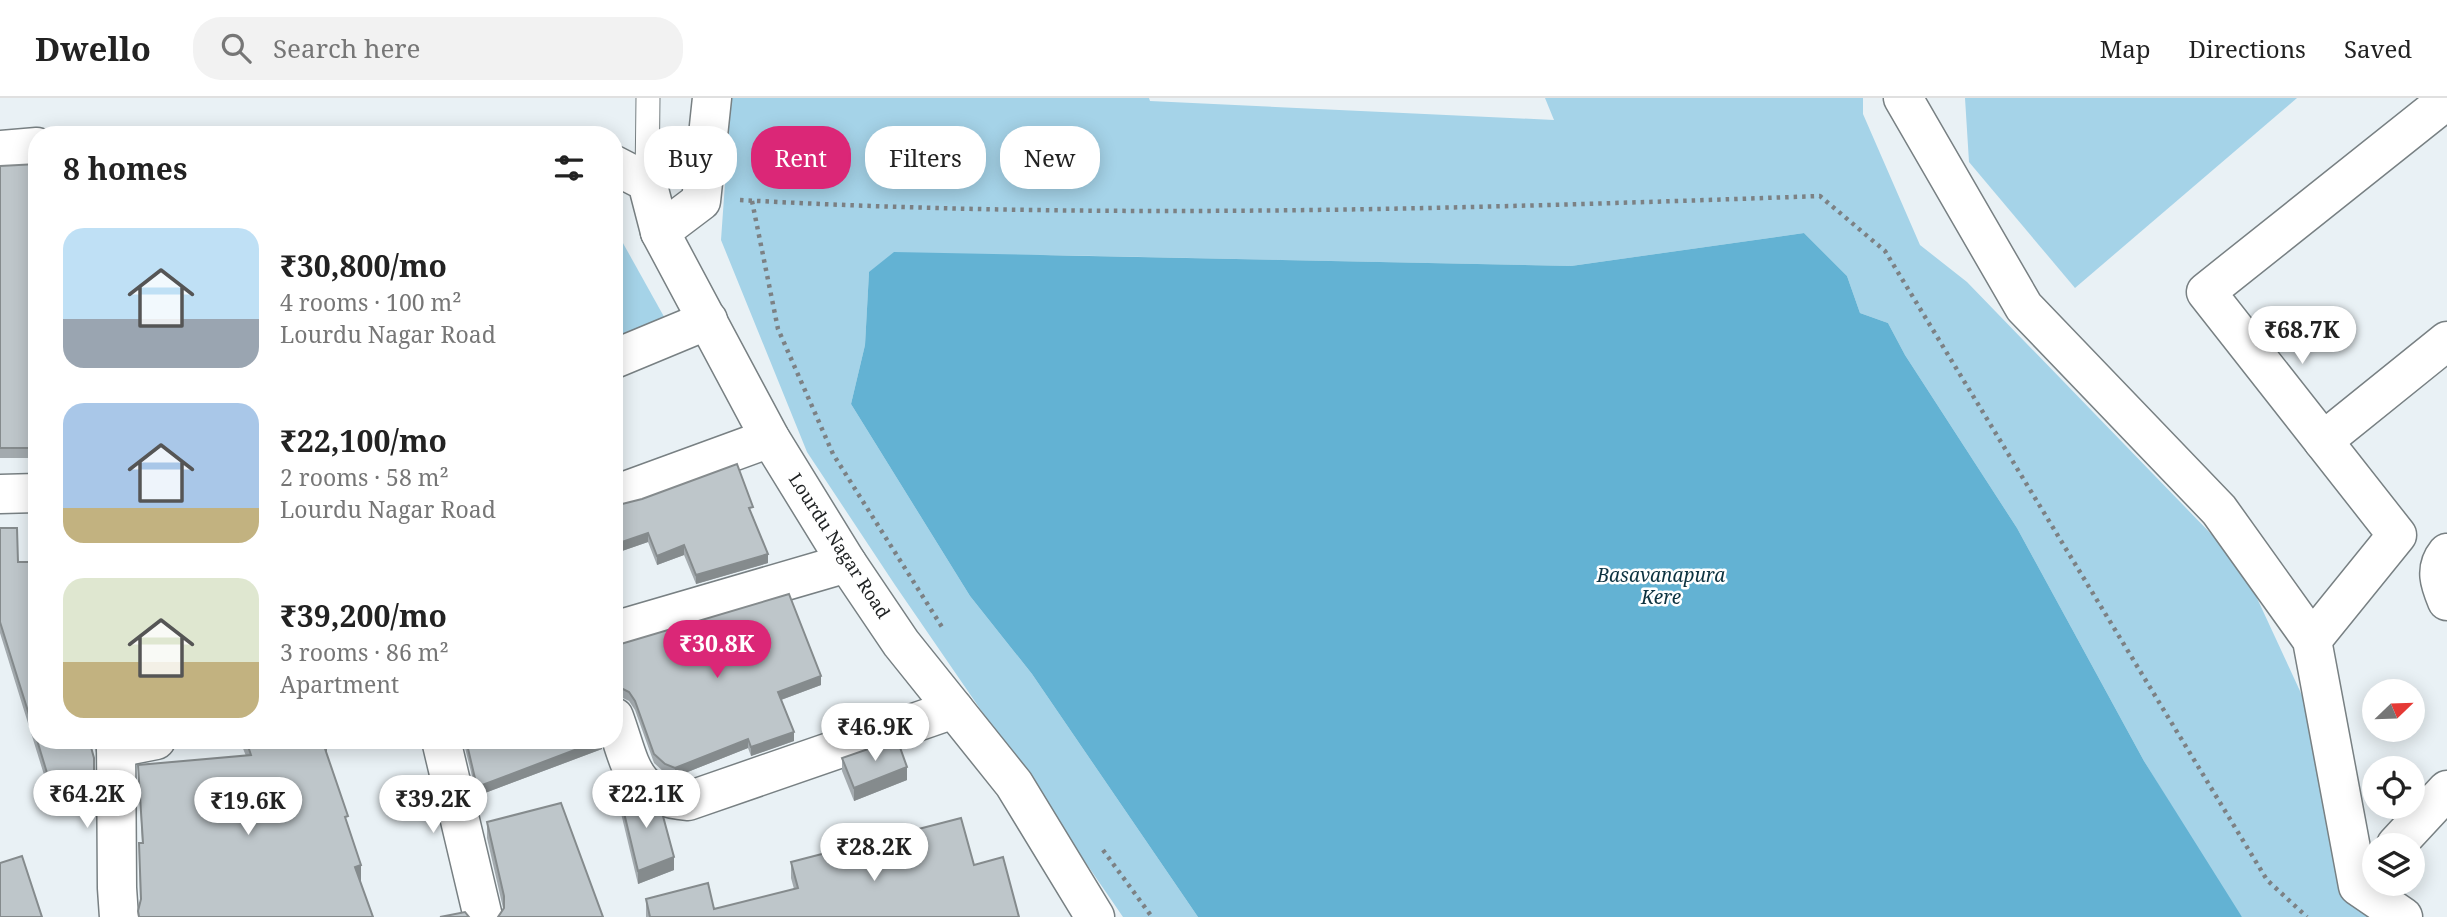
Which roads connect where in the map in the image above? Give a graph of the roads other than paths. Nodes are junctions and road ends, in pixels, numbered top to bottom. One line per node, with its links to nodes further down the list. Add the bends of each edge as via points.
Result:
1 (648, 98): 7 (lane)
2 (712, 98): 8 (street, via 701,201)
3 (1903, 98): 21 (street, via 2024,307 2219,510)
4 (2447, 100): 13 (street, via 2206,292)
5 (28, 148): 6 (street)
6 (0, 150)
7 (631, 173): 8 (street, Lourdu Nagar Road)
8 (660, 232): 9 (street, Lourdu Nagar Road)
9 (708, 320): 11 (street); 12 (street, Lourdu Nagar Road)
10 (2447, 341): 13 (street)
11 (623, 355)
12 (770, 438): 14 (street); 18 (street, Lourdu Nagar Road)
13 (2323, 441): 21 (street, via 2397,535)
14 (623, 492)
15 (28, 493): 16 (street)
16 (0, 494)
17 (2447, 553): 19 (street, via 2438,578)
18 (847, 563): 20 (street); 22 (street, Lourdu Nagar Road, via 901,643)
19 (2447, 601)
20 (623, 628)
21 (2312, 640): 28 (street)
22 (954, 709): 23 (street, via 688,801 657,796 643,787); 32 (street, Lourdu Nagar Road, via 1014,784)
23 (623, 742)
24 (116, 749): 30 (street)
25 (443, 749): 31 (street)
26 (2447, 789): 27 (street)
27 (2407, 833)
28 (2362, 855)
29 (2384, 896): 33 (street)
30 (119, 917)
31 (482, 917)
32 (1094, 917)
33 (2403, 917)

